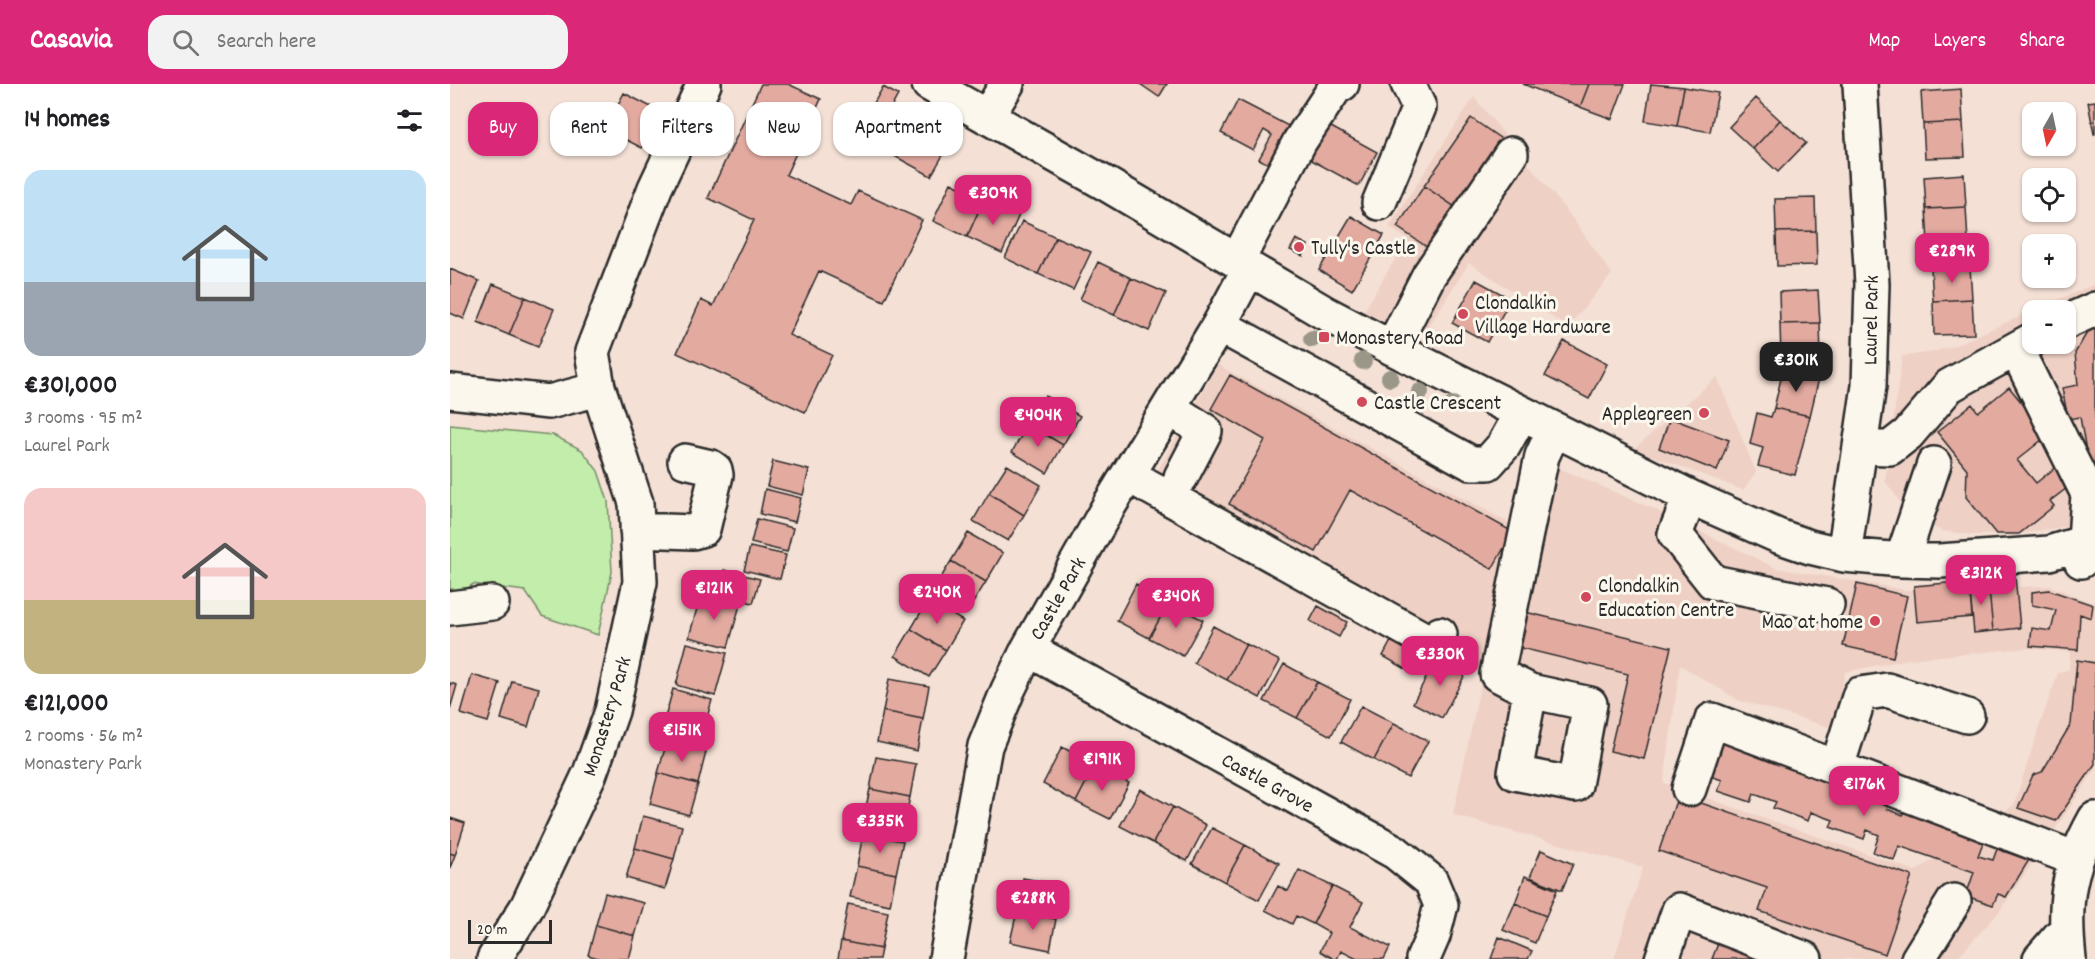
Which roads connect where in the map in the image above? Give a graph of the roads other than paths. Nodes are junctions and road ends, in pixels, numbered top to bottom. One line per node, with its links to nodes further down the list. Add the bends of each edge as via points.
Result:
1 (704, 84): 17 (street, Monastery Park, via 655,188 592,352)
2 (929, 84): 7 (street)
3 (1007, 84): 7 (street)
4 (1342, 84): 10 (street, Castle Park, via 1335,88 1300,141)
5 (1408, 84): 9 (street, via 1419,107)
6 (1860, 84): 22 (street, Laurel Park, via 1872,284 1869,386)
7 (987, 117): 10 (street)
8 (1511, 154): 15 (street, via 1429,275)
9 (1379, 203)
10 (1243, 265): 13 (street, Castle Park); 15 (street)
11 (2095, 309): 12 (street)
12 (2076, 318)
13 (1219, 325): 19 (street, Castle Park); 20 (street, via 1471,463 1488,463 1504,446)
14 (2022, 346): 22 (street, via 1949,386 1908,434 1890,448)
15 (1392, 348): 20 (street)
16 (2028, 354): 29 (street, via 2088,494)
17 (598, 387): 18 (street, via 549,402); 28 (street, Monastery Park, via 636,503)
18 (450, 391)
19 (1169, 408): 25 (street, Castle Park); 26 (street, via 1204,431)
20 (1521, 414): 21 (street)
21 (1554, 430): 27 (street); 37 (street, via 1542,456 1497,674)
22 (1860, 447): 30 (street, Laurel Park)
23 (685, 461): 28 (street, via 715,470 703,529)
24 (1934, 464): 31 (street)
25 (1128, 476): 35 (street, via 1431,644); 36 (street, Castle Park)
26 (1181, 477)
27 (1690, 497): 30 (street, via 1778,536); 33 (street, via 1675,534 1713,582)
28 (638, 530): 45 (street, Monastery Park, via 640,582 612,711 590,773 527,907)
29 (2089, 553): 31 (street)
30 (1844, 555): 31 (street)
31 (1902, 560)
32 (492, 603): 34 (street)
33 (1827, 605)
34 (450, 608)
35 (1440, 634)
36 (1028, 649): 46 (street, Castle Park, via 985,746); 47 (street, Castle Grove, via 1395,852 1431,881 1441,905)
37 (1530, 691)
38 (1967, 716): 39 (street, via 1887,690 1860,694)
39 (1837, 767): 40 (street, via 1712,720); 42 (street)
40 (1689, 789)
41 (2095, 819): 42 (street)
42 (2076, 859): 44 (street, via 2065,905)
43 (1954, 901): 50 (street)
44 (2068, 944): 51 (street)
45 (494, 959)
46 (946, 959)
47 (1423, 959)
48 (1662, 959): 49 (street, via 1679,910)
49 (1805, 959)
50 (1918, 959)
51 (2040, 959)

